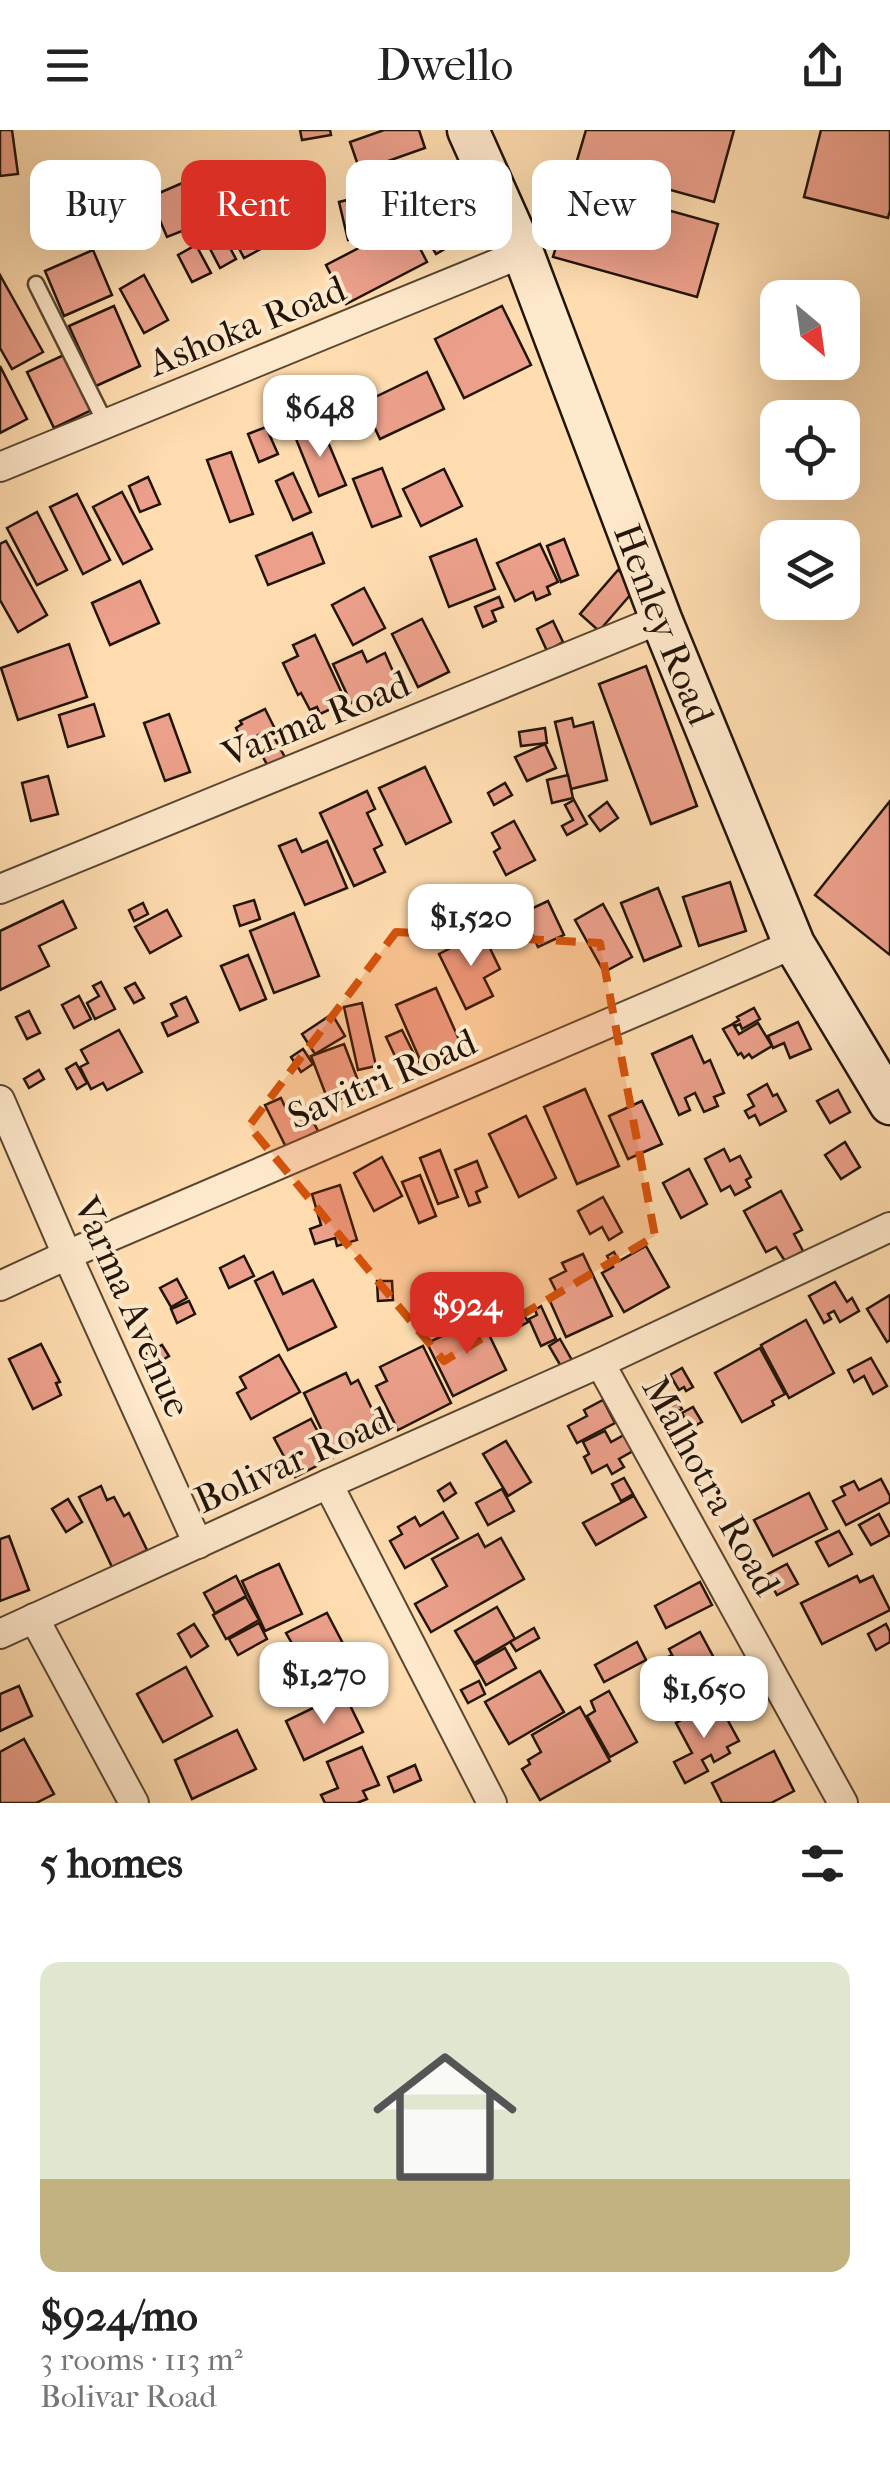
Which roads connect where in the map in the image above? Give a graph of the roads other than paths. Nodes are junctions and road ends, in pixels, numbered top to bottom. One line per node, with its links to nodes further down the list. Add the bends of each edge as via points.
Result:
1 (468, 130): 2 (street, Henley Road)
2 (523, 254): 4 (street, Ashoka Road); 6 (street, Henley Road)
3 (36, 284): 4 (lane)
4 (106, 424): 5 (street, Ashoka Road)
5 (0, 467)
6 (661, 619): 7 (street, Varma Road); 8 (street, Henley Road)
7 (0, 889)
8 (794, 944): 10 (street, Henley Road); 12 (street, Savitri Road)
9 (0, 1100): 12 (street, Varma Avenue)
10 (890, 1104)
11 (890, 1227): 14 (street, Bolivar Road)
12 (67, 1254): 13 (street, Savitri Road); 16 (street, Varma Avenue)
13 (0, 1286)
14 (600, 1364): 15 (street, Bolivar Road); 21 (street, Malhotra Road)
15 (328, 1484): 16 (street, Bolivar Road); 20 (street)
16 (198, 1544): 17 (street, Bolivar Road)
17 (34, 1618): 18 (street, Bolivar Road); 19 (street)
18 (0, 1634)
19 (134, 1803)
20 (492, 1803)
21 (844, 1803)

